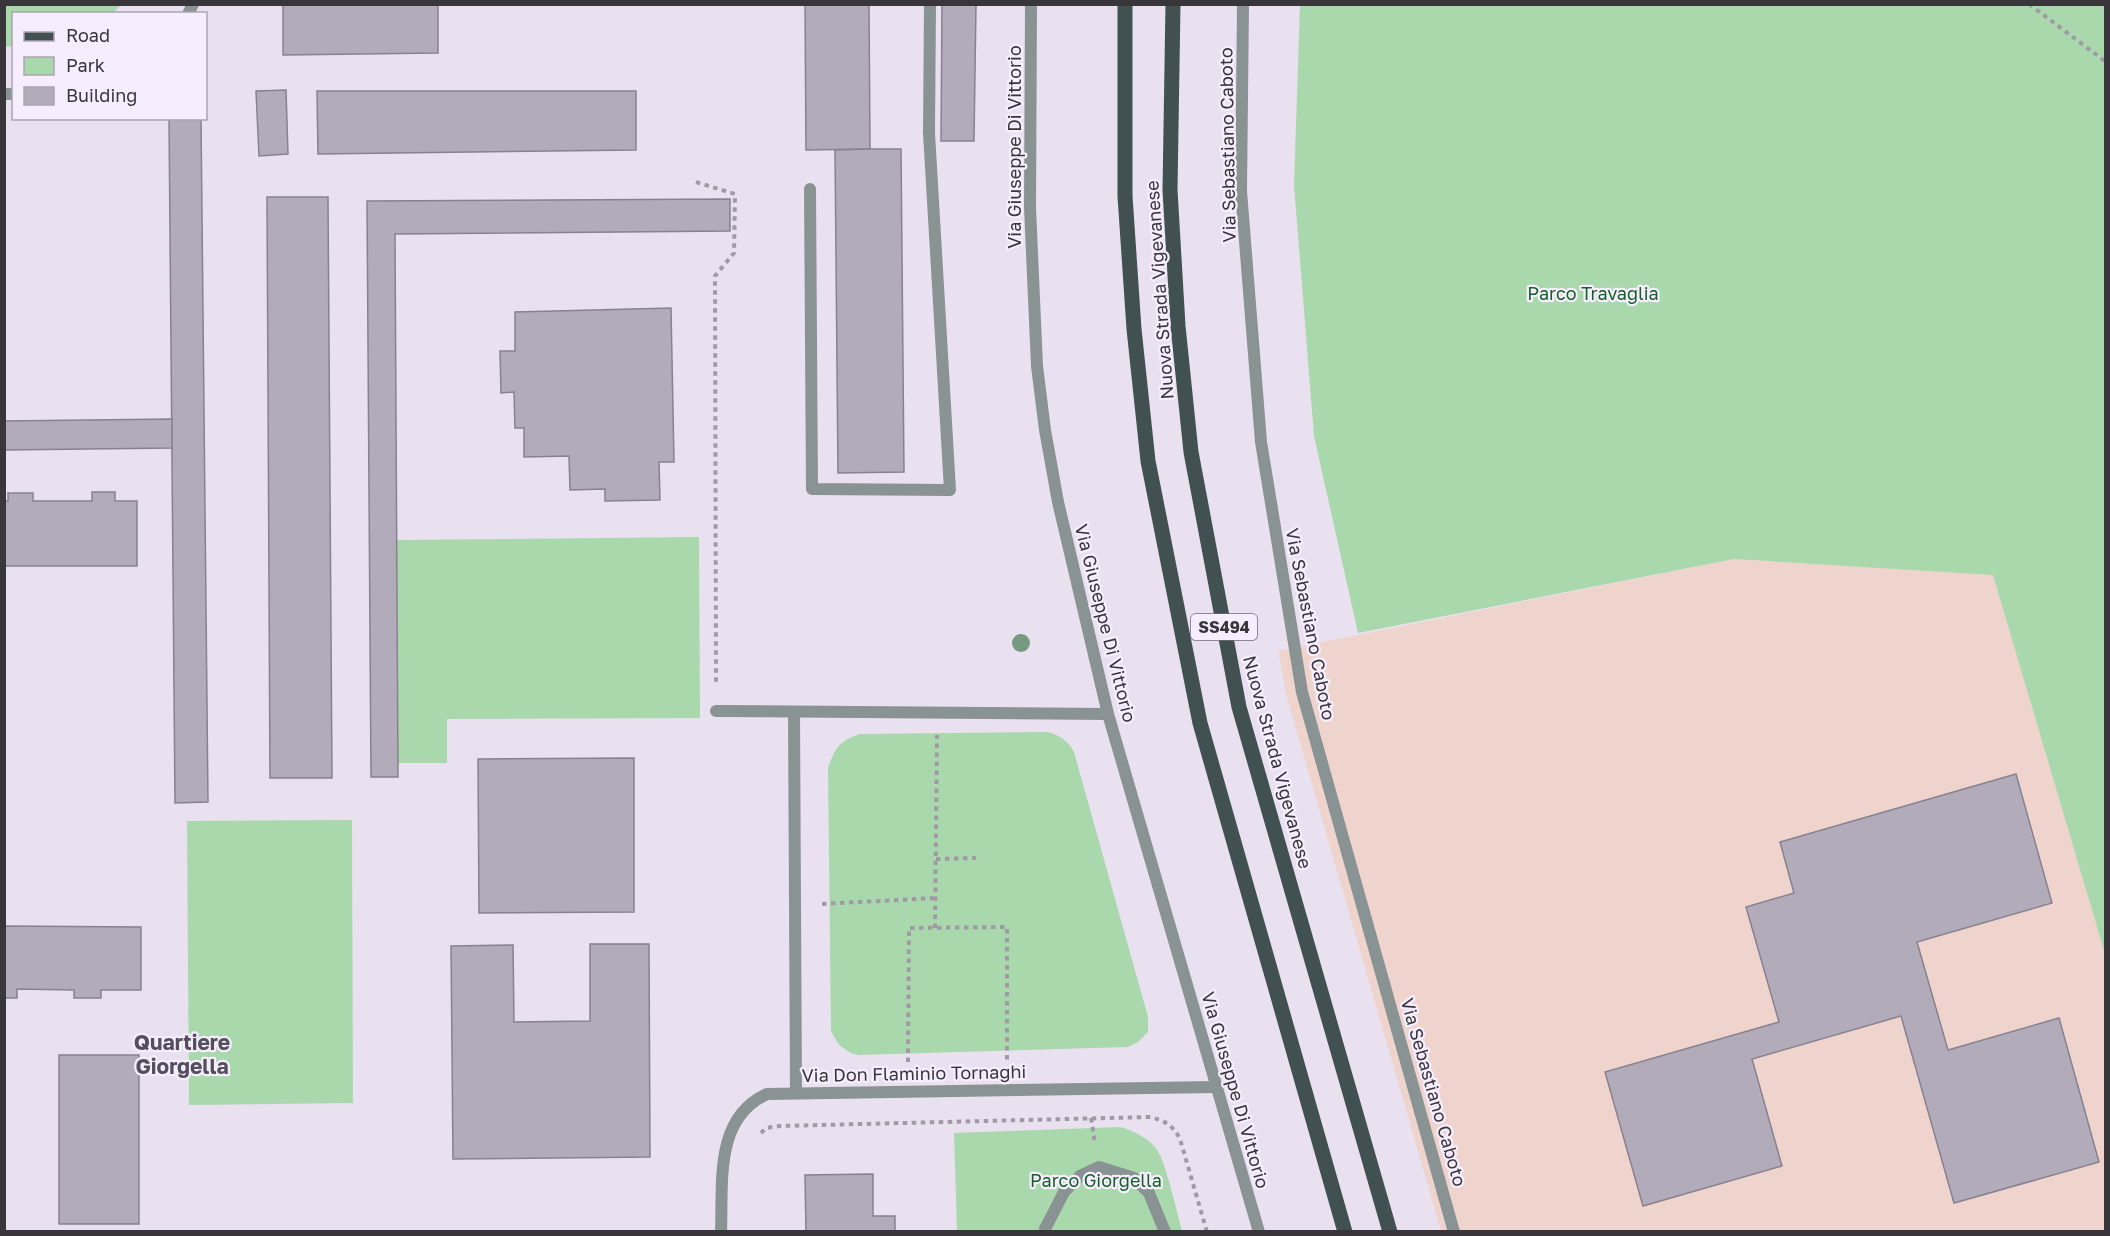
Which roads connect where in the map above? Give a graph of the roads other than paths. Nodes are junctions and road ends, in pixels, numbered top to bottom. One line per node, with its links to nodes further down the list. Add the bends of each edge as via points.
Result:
1 (930, 4): 6 (street, via 929,133 950,490 812,489)
2 (1031, 4): 9 (street, Via Giuseppe Di Vittorio, via 1030,208 1037,366 1058,502)
3 (1125, 4): 16 (main road, Nuova Strada Vigevanese / SS494, via 1125,196 1148,461 1200,723)
4 (1173, 4): 17 (main road, Nuova Strada Vigevanese / SS494, via 1170,190 1191,452 1239,706)
5 (1244, 4): 18 (street, Via Sebastiano Caboto, via 1241,191 1261,442 1302,692)
6 (810, 189)
7 (716, 711): 8 (street)
8 (794, 713): 9 (street); 11 (street)
9 (1108, 714): 10 (street, Via Giuseppe Di Vittorio)
10 (1216, 1087): 11 (street, Via Don Flaminio Tornaghi); 15 (street, Via Giuseppe Di Vittorio)
11 (796, 1092): 12 (street, Via Don Flaminio Tornaghi, via 767,1094 753,1100 732,1127 724,1150)
12 (721, 1232)
13 (1046, 1232): 14 (street, via 1064,1192 1080,1176 1099,1167 1134,1178 1149,1193)
14 (1165, 1232)
15 (1259, 1232)
16 (1345, 1232)
17 (1390, 1232)
18 (1454, 1232)

